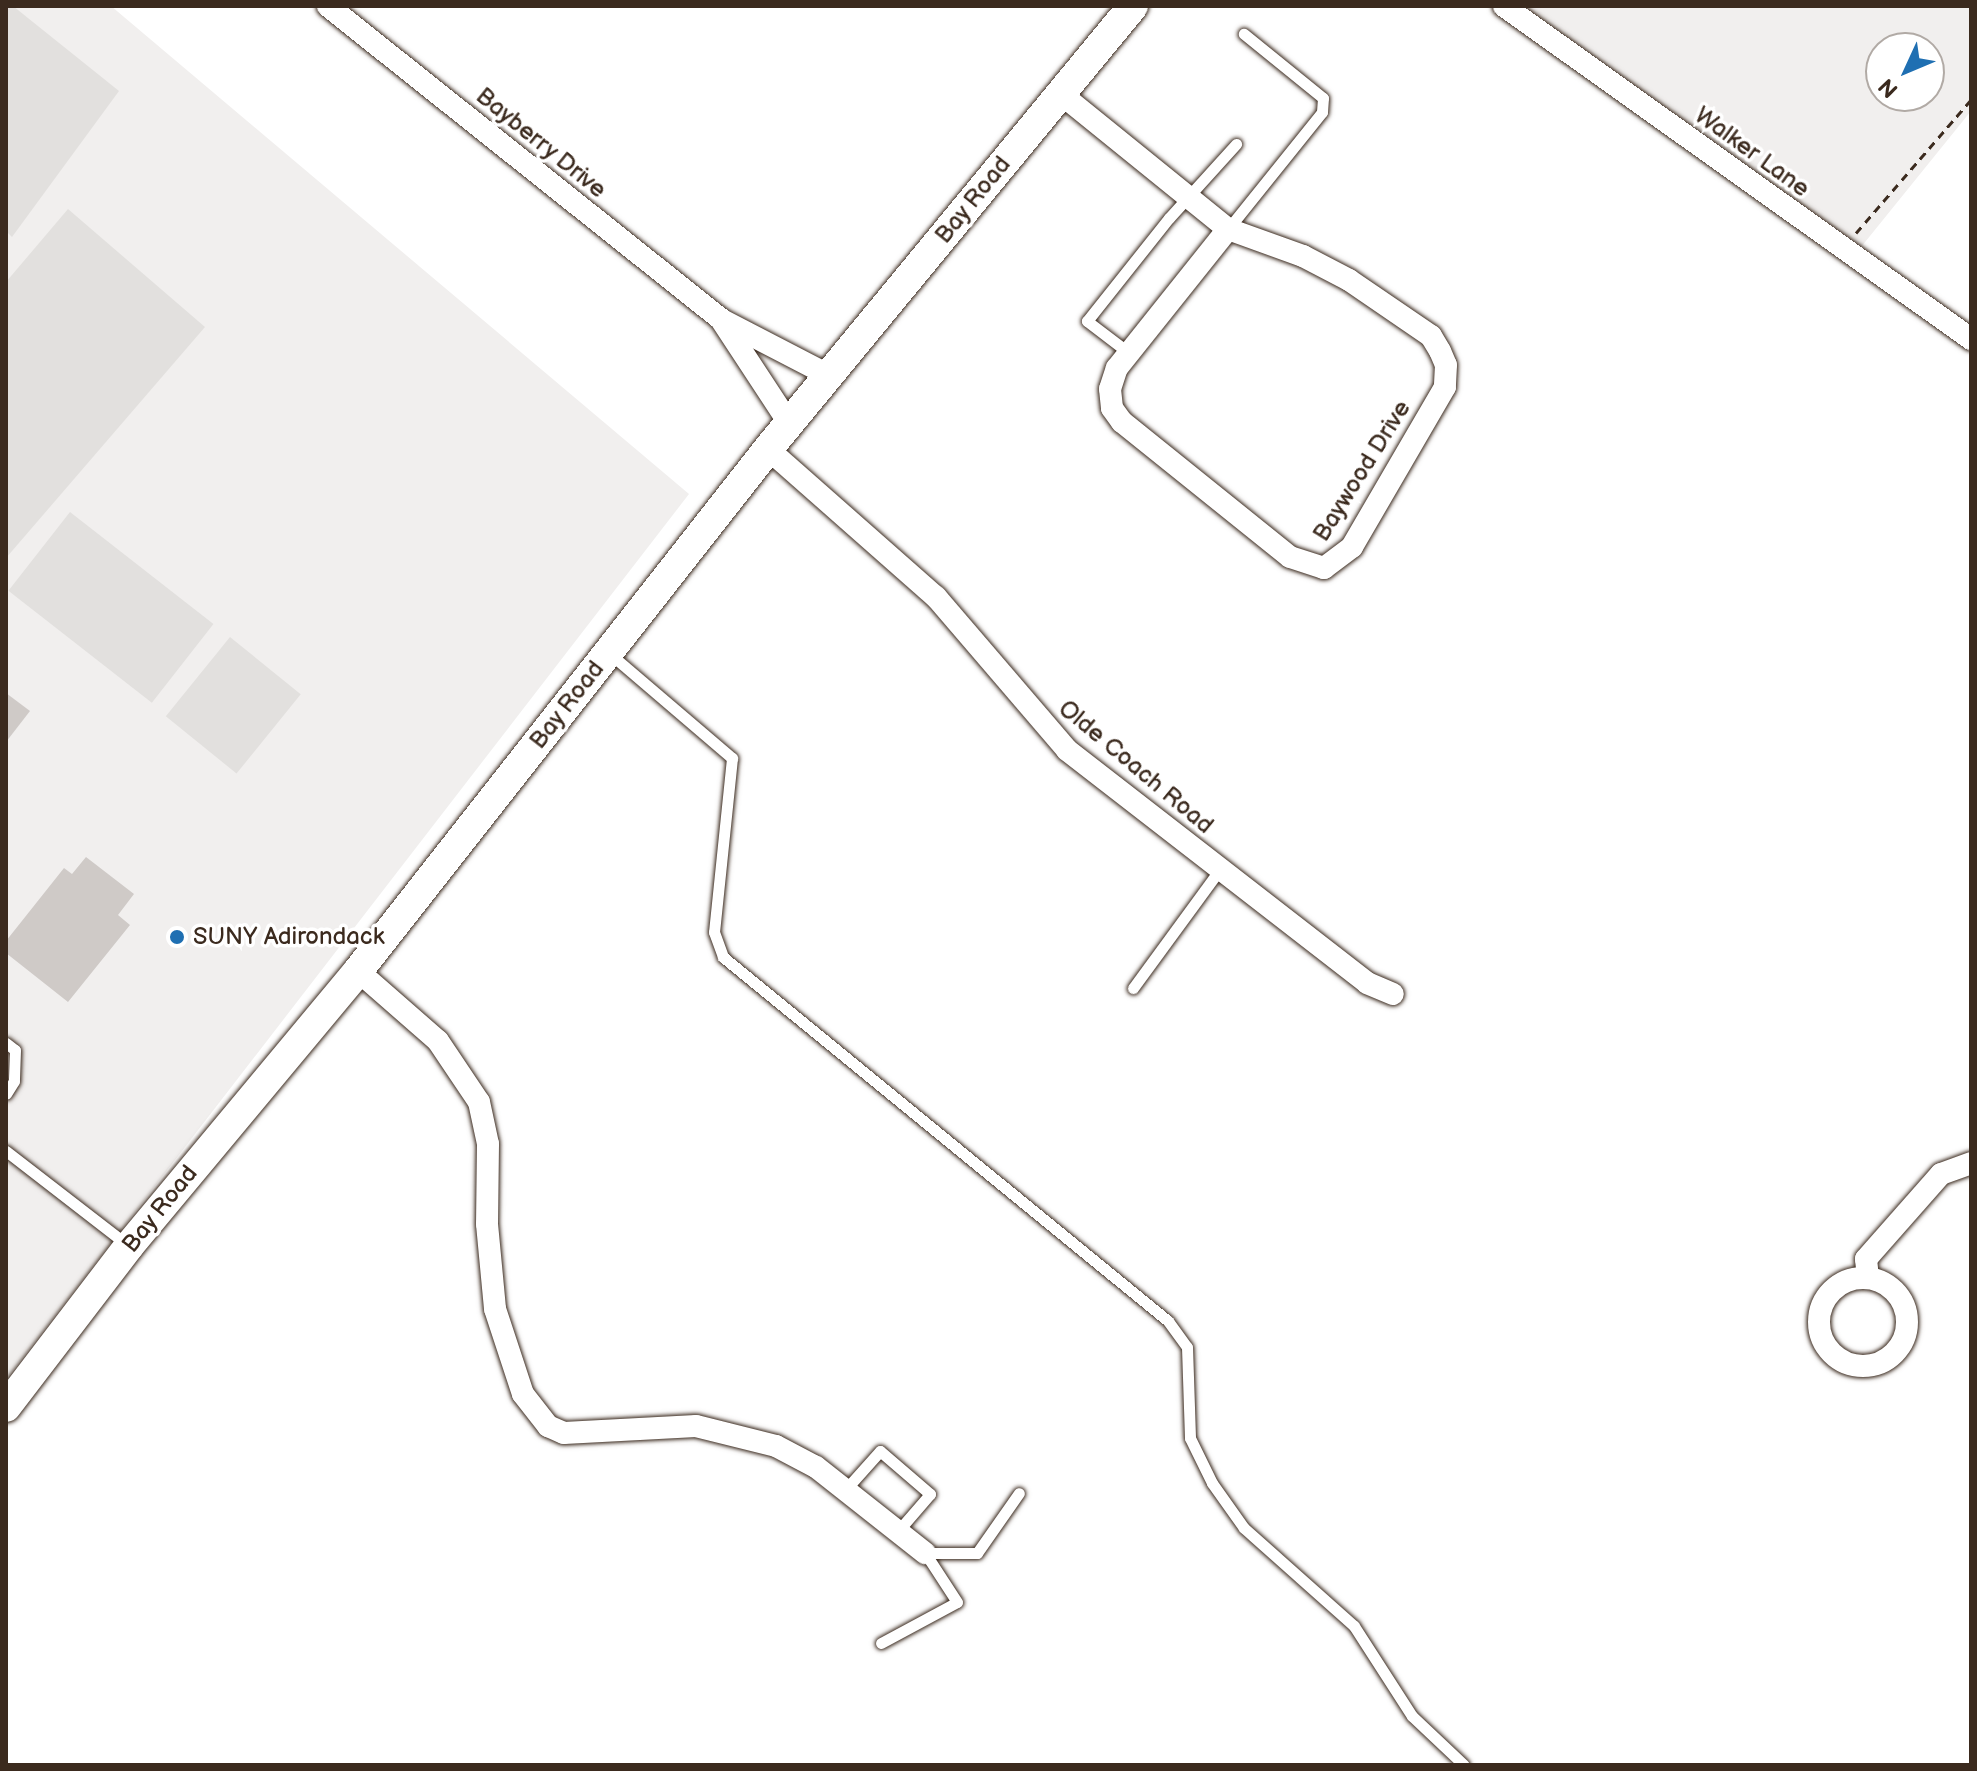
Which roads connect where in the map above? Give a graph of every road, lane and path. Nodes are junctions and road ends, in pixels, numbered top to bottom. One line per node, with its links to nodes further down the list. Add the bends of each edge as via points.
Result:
1 (328, 6): 11 (street, Bayberry Drive)
2 (1133, 6): 5 (street, Bay Road)
3 (1504, 6): 12 (street, Walker Lane)
4 (1244, 34): 9 (lane, via 1323,98 1322,112)
5 (1061, 94): 8 (street, Baywood Drive); 14 (street, Bay Road)
6 (1971, 100): 10 (path)
7 (1236, 144): 8 (lane)
8 (1191, 199): 9 (street, Baywood Drive); 13 (lane, via 1169,218 1087,321)
9 (1228, 229): 13 (street, Baywood Drive); 13 (street, Baywood Drive, via 1303,256 1362,288 1431,336 1446,365 1445,387 1352,547 1324,568 1290,557 1122,422 1112,408 1110,389)
10 (1853, 237)
11 (722, 320): 14 (street, Bayberry Drive); 15 (street, Bayberry Drive)
12 (1971, 339)
13 (1129, 353)
14 (828, 375): 15 (street, Bay Road)
15 (789, 423): 16 (street, Bay Road)
16 (768, 449): 17 (street, Bay Road); 18 (street, Olde Coach Road, via 936,597 1067,750)
17 (608, 652): 19 (street, Bay Road); 34 (lane, via 732,758 714,932 723,957 1168,1321 1187,1347 1190,1438 1212,1483 1244,1528 1354,1626 1412,1716)
18 (1220, 869): 20 (lane); 21 (street, Olde Coach Road, via 1367,983)
19 (358, 971): 26 (street, Bay Road); 29 (street, via 438,1041 479,1102 488,1144 487,1224 495,1309 509,1360 534,1412 564,1433 656,1425 732,1433 776,1446)
20 (1133, 988)
21 (1393, 994)
22 (6, 1043): 23 (lane, via 15,1050 14,1081)
23 (6, 1094)
24 (6, 1151): 26 (lane)
25 (1971, 1163): 27 (street, via 1941,1174 1866,1259)
26 (129, 1246): 28 (street, Bay Road)
27 (1868, 1278): 27 (street, via 1835,1288 1819,1317 1828,1350 1859,1366 1891,1357 1907,1327 1898,1294)
28 (6, 1407)
29 (846, 1489): 31 (street); 31 (lane, via 880,1451 930,1494)
30 (1019, 1493): 32 (lane, via 977,1553)
31 (898, 1531): 32 (street)
32 (925, 1553): 33 (lane, via 957,1602)
33 (881, 1643)
34 (1464, 1765)

